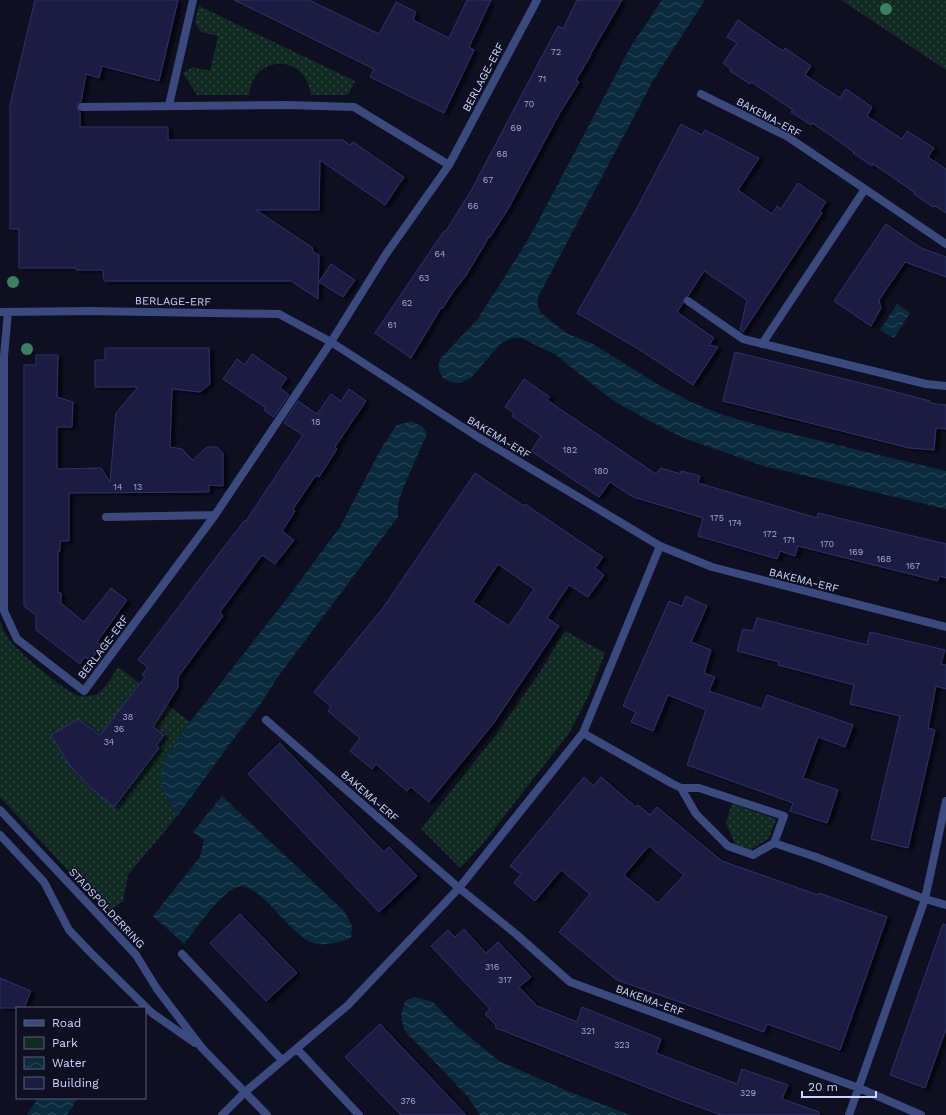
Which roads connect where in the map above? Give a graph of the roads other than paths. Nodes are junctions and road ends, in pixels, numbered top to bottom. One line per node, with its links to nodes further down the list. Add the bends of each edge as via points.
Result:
1 (193, 0): 4 (street)
2 (537, 0): 6 (street, BERLAGE-ERF)
3 (701, 94): 7 (street, BAKEMA-ERF, via 788,137)
4 (169, 105): 5 (street); 6 (street, via 354,107)
5 (82, 107)
6 (449, 165): 11 (street, BERLAGE-ERF, via 386,254)
7 (865, 189): 8 (street, BAKEMA-ERF); 12 (street)
8 (946, 244)
9 (688, 301): 12 (street, via 742,339)
10 (4, 312): 11 (street, BERLAGE-ERF, via 279,314); 14 (street, BERLAGE-ERF, via 4,610 17,638 84,691)
11 (330, 342): 14 (street, BERLAGE-ERF); 16 (street, BAKEMA-ERF, via 478,437)
12 (762, 344): 13 (street, via 926,384)
13 (946, 386)
14 (215, 515): 15 (street)
15 (106, 517)
16 (660, 546): 17 (street, BAKEMA-ERF, via 720,569); 19 (street)
17 (946, 627)
18 (266, 720): 25 (street, BAKEMA-ERF)
19 (583, 733): 20 (street); 25 (street)
20 (681, 788): 24 (street, via 696,814 728,846 754,855); 24 (street, via 698,788 784,816)
21 (946, 801): 26 (street)
22 (0, 810): 31 (street, STADSPOLDERRING, via 136,955 157,989)
23 (0, 835): 29 (street, STADSPOLDERRING, via 44,882 69,930)
24 (774, 843): 26 (street)
25 (459, 888): 32 (street, via 348,1005); 34 (street, BAKEMA-ERF, via 570,982)
26 (925, 899): 27 (street); 34 (street)
27 (946, 905)
28 (182, 954): 33 (street)
29 (146, 1007)
30 (146, 1007): 31 (street, STADSPOLDERRING)
31 (202, 1048): 35 (street, STADSPOLDERRING)
32 (297, 1049): 33 (street); 38 (street)
33 (282, 1060): 35 (street)
34 (859, 1088): 39 (street); 40 (street, BAKEMA-ERF)
35 (245, 1092): 36 (street); 37 (street, STADSPOLDERRING)
36 (222, 1115)
37 (267, 1115)
38 (359, 1115)
39 (849, 1115)
40 (921, 1115)

